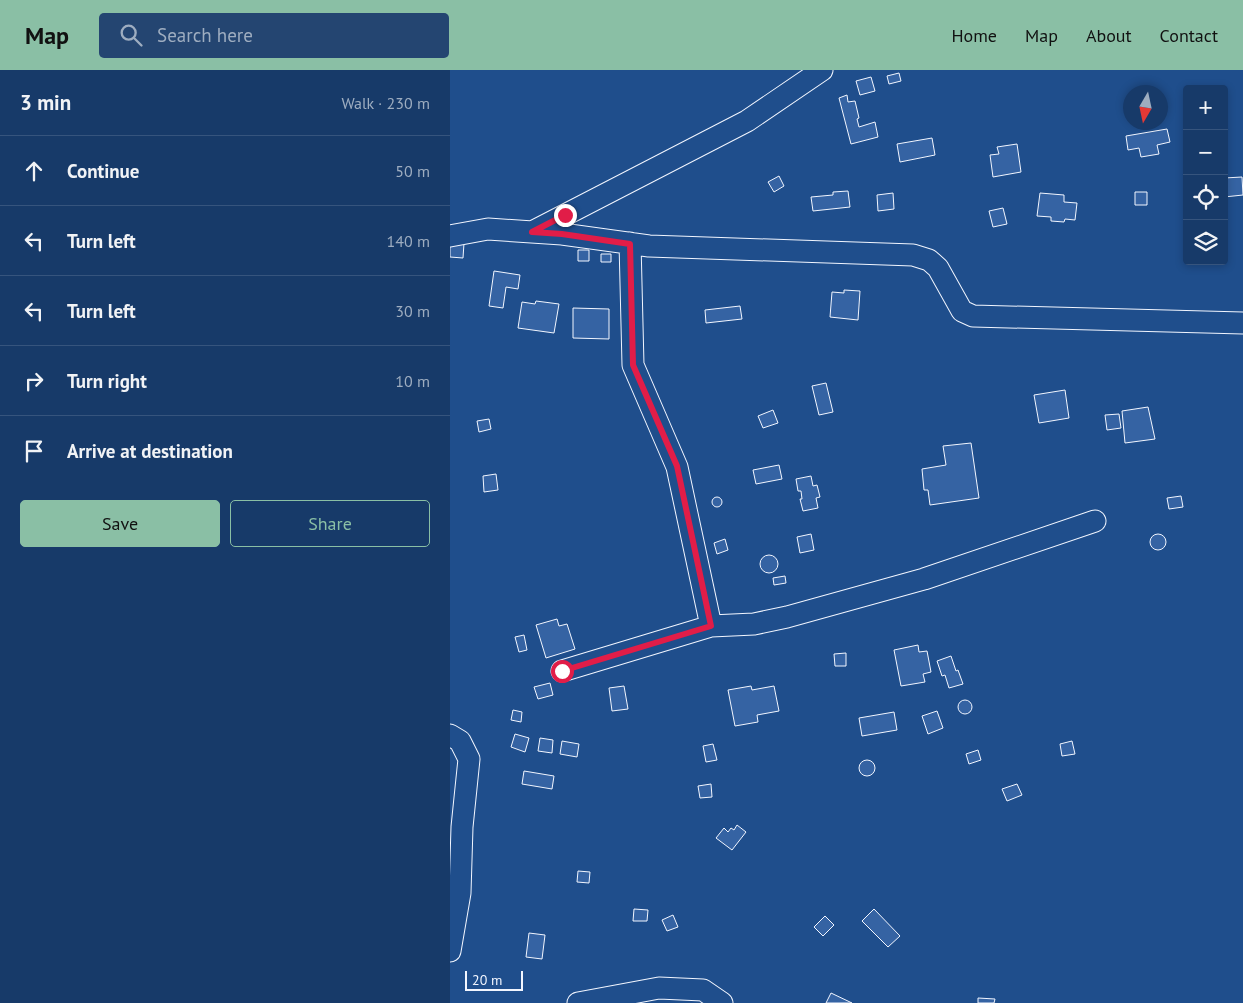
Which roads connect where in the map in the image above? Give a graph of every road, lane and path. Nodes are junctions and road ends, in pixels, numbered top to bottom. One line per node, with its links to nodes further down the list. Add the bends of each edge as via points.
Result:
1 (822, 70): 2 (lane, via 747,121)
2 (532, 232): 3 (lane, via 488,229); 4 (lane)
3 (450, 236)
4 (630, 244): 5 (lane, via 913,255 929,260 938,268 962,311 973,316); 7 (lane, via 633,365 677,466)
5 (1243, 323)
6 (1095, 522): 7 (lane, via 924,579 786,618 754,624)
7 (711, 626): 8 (lane)
8 (562, 671)
9 (450, 735): 10 (lane, via 460,742 469,759 460,893)
10 (450, 951)
11 (578, 1003): 12 (lane, via 659,988 703,990)
12 (722, 1003)

